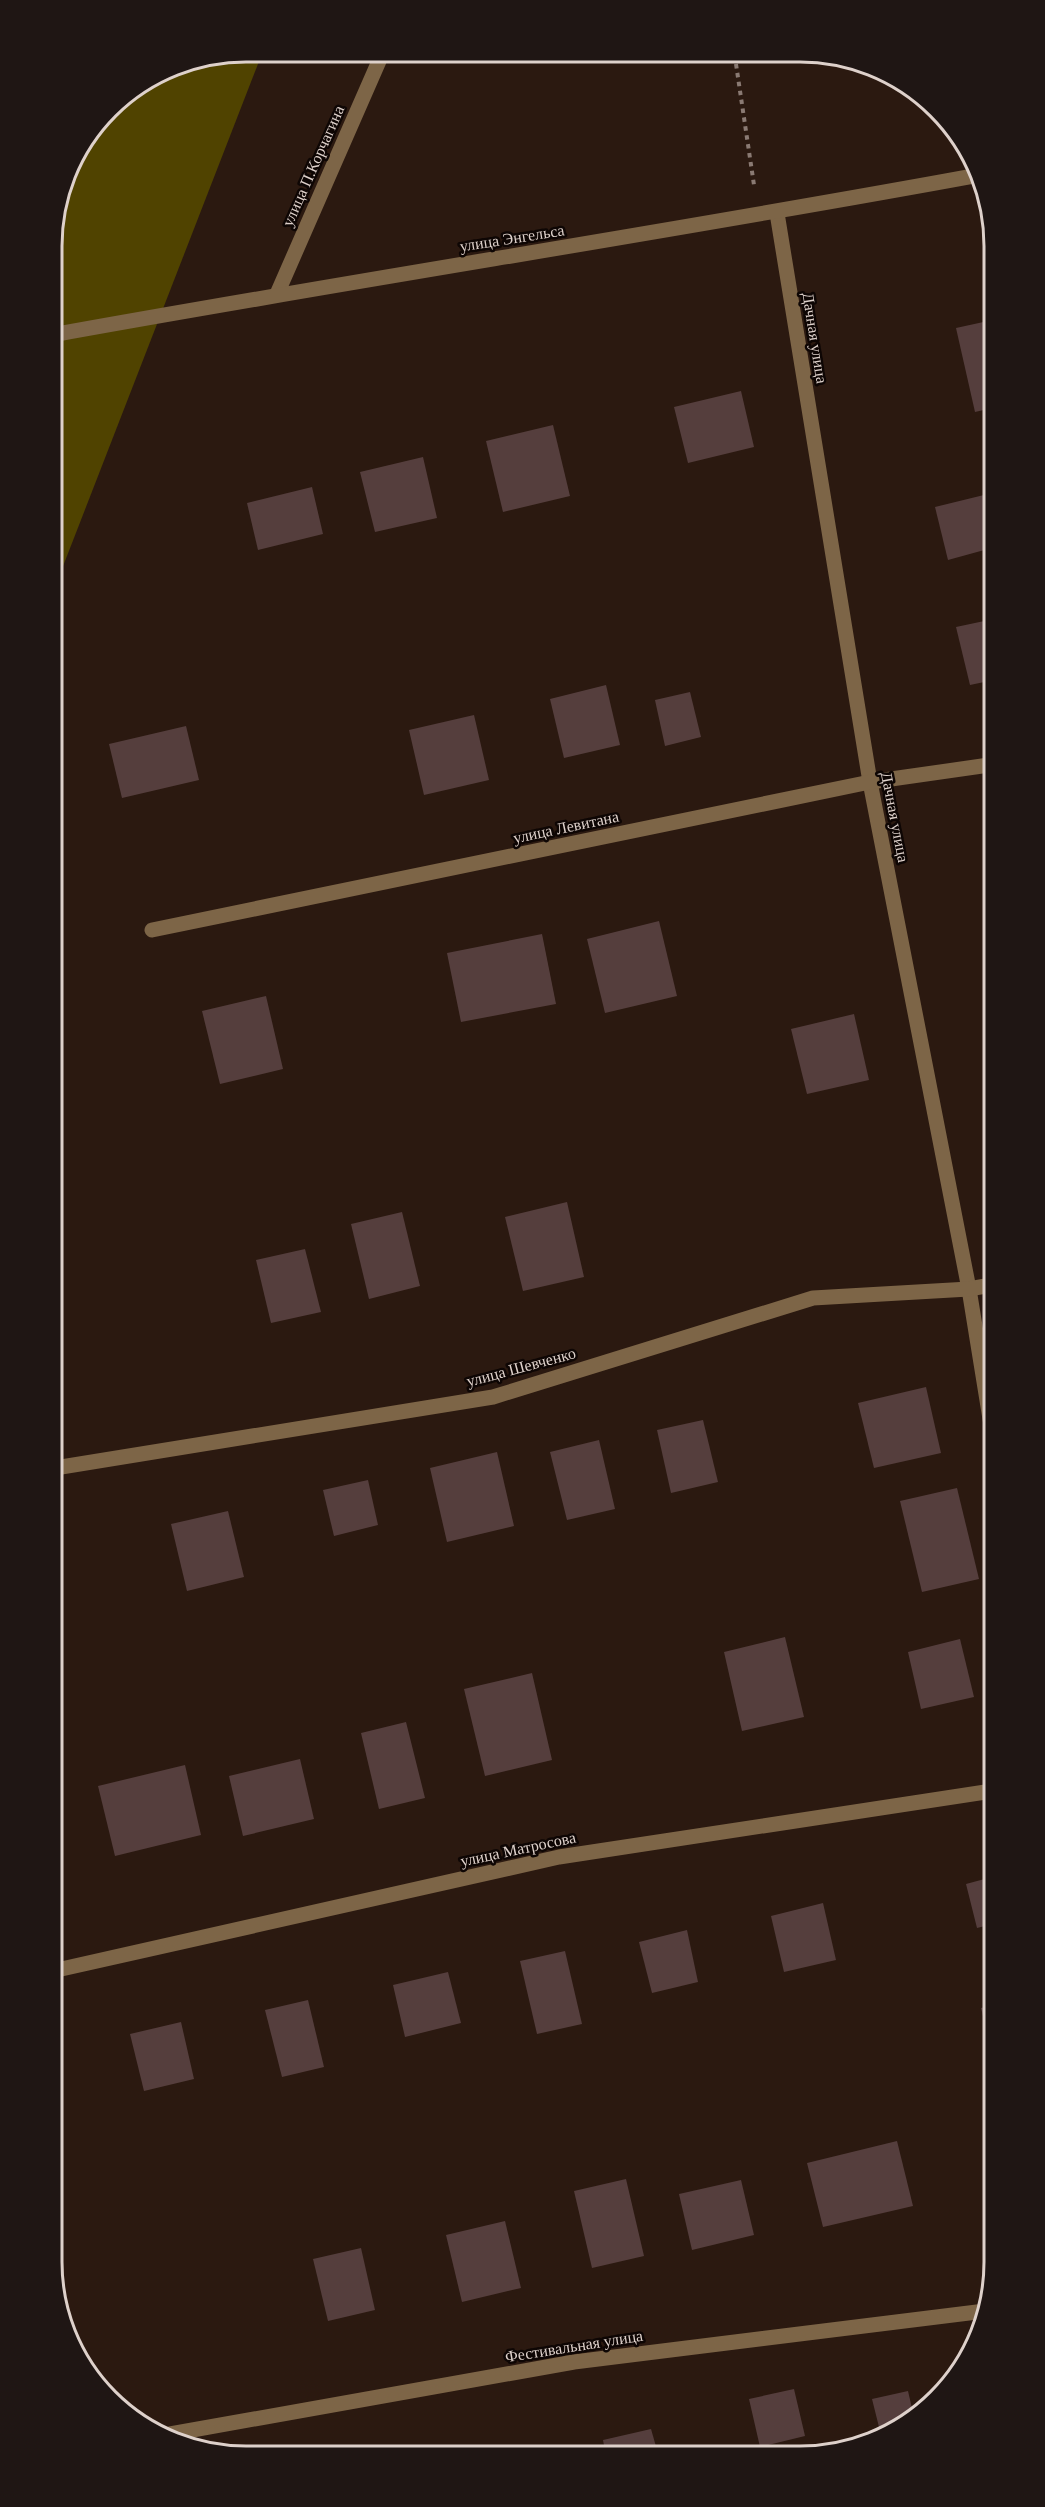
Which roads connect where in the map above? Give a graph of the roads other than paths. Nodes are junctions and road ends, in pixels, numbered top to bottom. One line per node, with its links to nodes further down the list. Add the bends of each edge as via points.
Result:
1 (379, 61): 4 (street, улица П.Корчагина)
2 (970, 177): 3 (street, улица Энгельса)
3 (777, 213): 4 (street, улица Энгельса); 7 (street, Дачная улица)
4 (277, 294): 5 (street, улица Энгельса)
5 (62, 333)
6 (984, 766): 7 (street, улица Левитана)
7 (870, 782): 8 (street, улица Левитана); 10 (street, Дачная улица)
8 (152, 930)
9 (983, 1286): 10 (street, улица Шевченко)
10 (969, 1289): 11 (street, Дачная улица); 12 (street, улица Шевченко, via 813,1298 493,1397)
11 (983, 1378)
12 (62, 1467)
13 (983, 1792): 14 (street, улица Матросова, via 559,1857)
14 (62, 1969)
15 (976, 2312): 16 (street, Фестивальная улица, via 574,2361)
16 (179, 2432)

